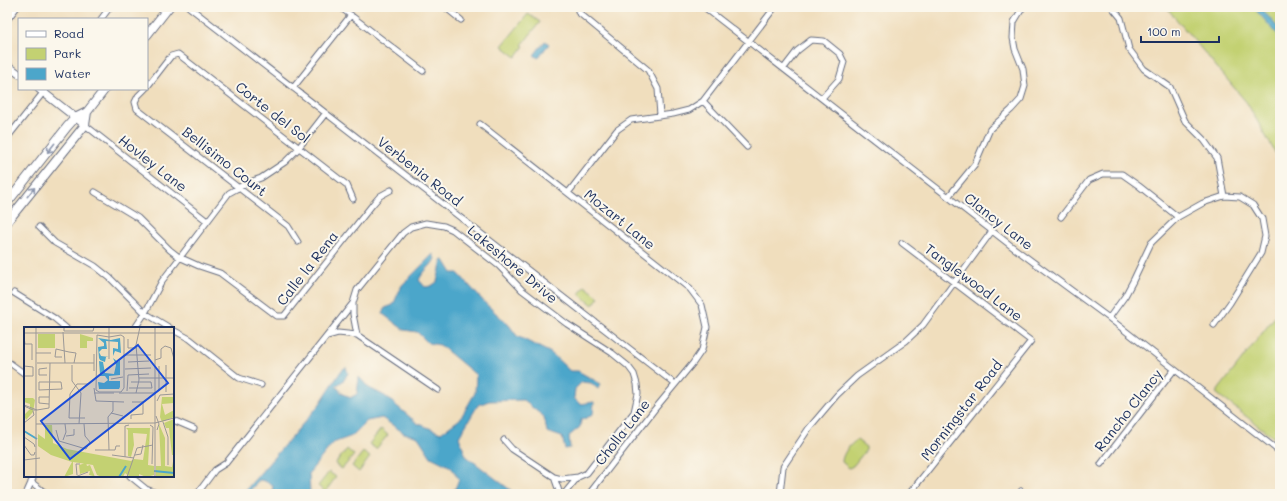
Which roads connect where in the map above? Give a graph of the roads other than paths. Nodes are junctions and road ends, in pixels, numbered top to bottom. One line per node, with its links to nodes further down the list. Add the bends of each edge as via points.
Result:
1 (17, 7): 14 (street)
2 (110, 7): 13 (street)
3 (169, 7): 16 (main road)
4 (189, 7): 23 (street, Verbenia Road)
5 (340, 7): 12 (street)
6 (445, 7): 15 (street)
7 (704, 7): 17 (street, Clancy Lane)
8 (774, 7): 17 (street, Mozart Lane)
9 (1023, 7): 43 (street, via 1014,22 1013,38 1023,68 1025,86 1021,98 990,129 975,164)
10 (1112, 7): 42 (street, via 1121,18 1129,49 1144,69 1170,87 1186,121 1217,158)
11 (578, 12): 31 (street, via 648,70 658,89)
12 (350, 15): 20 (street); 23 (street)
13 (102, 18)
14 (7, 20)
15 (461, 20)
16 (148, 34)
17 (748, 40): 19 (street, Clancy Lane); 28 (street, Mozart Lane)
18 (7, 65): 21 (street)
19 (784, 68): 27 (street, Clancy Lane); 27 (street, via 797,50 810,40 824,41 840,54 844,62 839,79)
20 (423, 71)
21 (18, 73)
22 (148, 85): 36 (street, Corte del Sol, via 171,56 178,54)
23 (293, 88): 30 (street, Verbenia Road)
24 (43, 90): 32 (street); 35 (street)
25 (104, 90): 29 (main road)
26 (144, 90): 38 (street, Bellisimo Court, via 135,102 137,109)
27 (822, 98): 43 (street, Clancy Lane)
28 (703, 101): 31 (street, Mozart Lane, via 689,110); 37 (street)
29 (87, 112): 32 (main road); 34 (main road)
30 (325, 114): 36 (street); 71 (street, Verbenia Road)
31 (660, 115): 41 (street, Mozart Lane, via 631,120 617,130)
32 (76, 118): 34 (street); 45 (main road, one-way to 45)
33 (480, 124): 41 (street)
34 (84, 125): 48 (street, Hovley Lane); 49 (main road, one-way to 34)
35 (7, 138)
36 (300, 147): 38 (street, via 271,172); 44 (street, Corte del Sol, via 347,185)
37 (747, 147)
38 (238, 187): 48 (street); 52 (street, Bellisimo Court, via 288,226)
39 (391, 190): 54 (street, Calle la Rena, via 380,196 373,204 284,316 277,316 220,273)
40 (95, 192): 54 (street, Calle la Rena, via 138,218)
41 (568, 193): 71 (street, Mozart Lane, via 690,290 702,305 708,327 702,350)
42 (1224, 196): 47 (street, via 1203,203); 60 (street, via 1240,197 1253,205 1262,219 1265,236 1261,253)
43 (948, 197): 51 (street, Clancy Lane)
44 (353, 199)
45 (7, 203)
46 (1061, 217): 47 (street, via 1089,180 1103,174 1122,174)
47 (1178, 218): 59 (street, via 1151,243 1128,291)
48 (207, 221): 54 (street)
49 (7, 222)
50 (39, 227): 58 (street, via 55,243 95,266 110,278)
51 (992, 231): 55 (street); 59 (street, Clancy Lane)
52 (298, 242)
53 (902, 243): 55 (street, Tanglewood Lane)
54 (179, 257): 58 (street, via 162,281)
55 (953, 282): 67 (street, Tanglewood Lane); 92 (street, via 923,325 906,341 857,376 809,428 782,467)
56 (14, 294): 61 (street)
57 (353, 303): 65 (street); 66 (street, Lakeshore Drive); 82 (street, Lakeshore Drive, via 357,290 398,238 411,227 426,223 453,230 499,266 528,294 567,324 612,353 634,374 638,394 637,404 630,419 587,473)
58 (145, 313): 62 (street); 63 (street)
59 (1109, 318): 69 (street, Clancy Lane)
60 (1214, 325)
61 (65, 327)
62 (136, 327)
63 (168, 327)
64 (174, 331): 72 (street, via 190,339 239,378)
65 (357, 335): 66 (street, via 338,333); 73 (street)
66 (327, 336): 84 (street, Lakeshore Drive, via 226,463 215,470)
67 (1031, 341): 93 (street, Morningstar Road)
68 (7, 361): 70 (street)
69 (1174, 370): 77 (street, Clancy Lane); 78 (street, Rancho Clancy)
70 (24, 373)
71 (675, 384): 91 (street, Cholla Lane)
72 (261, 385)
73 (438, 390)
74 (174, 420): 75 (street)
75 (194, 429)
76 (504, 440): 81 (street, via 512,449)
77 (1280, 452)
78 (1101, 464)
79 (34, 477): 83 (street)
80 (131, 477): 87 (street, via 146,489)
81 (554, 477): 82 (street); 89 (street)
82 (578, 477): 90 (street, Lakeshore Drive)
83 (31, 482): 85 (street); 86 (street)
84 (201, 491): 88 (street, Lakeshore Drive)
85 (26, 494)
86 (47, 494)
87 (159, 494)
88 (196, 494)
89 (560, 494)
90 (564, 494)
91 (589, 494)
92 (780, 494)
93 (909, 494)

